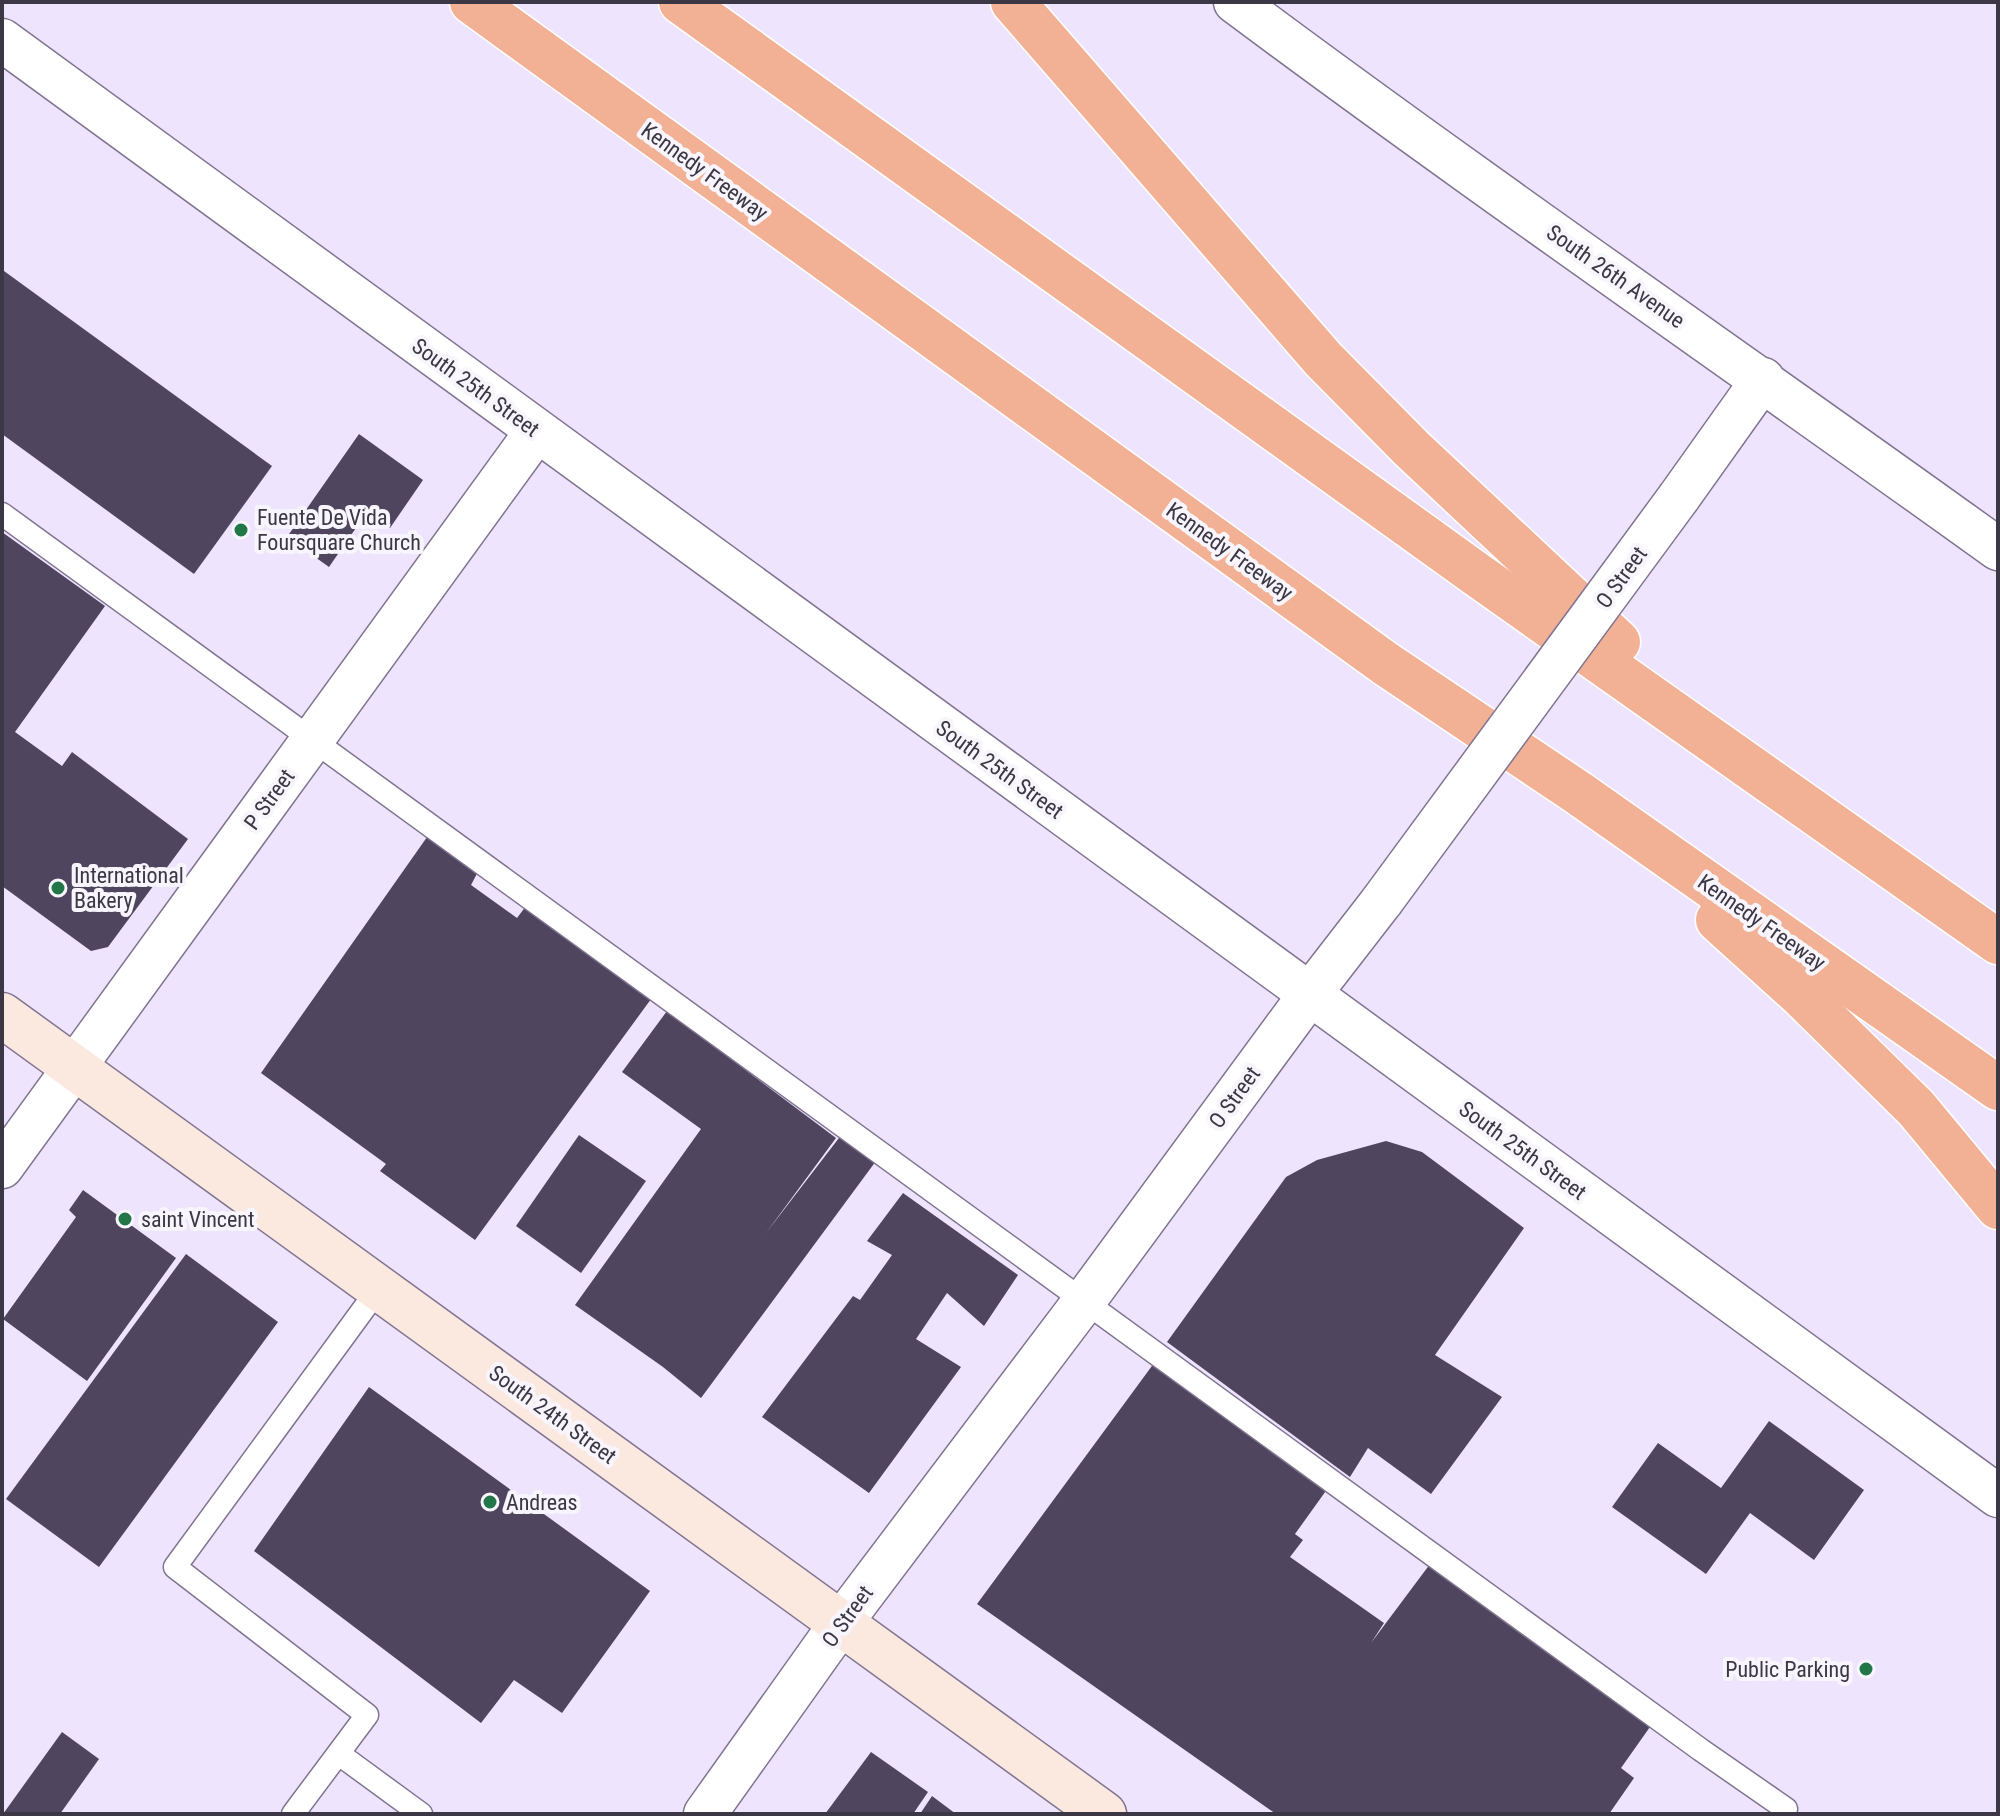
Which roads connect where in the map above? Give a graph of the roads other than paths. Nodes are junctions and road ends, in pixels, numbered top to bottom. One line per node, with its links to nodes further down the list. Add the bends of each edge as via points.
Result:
1 (472, 2): 12 (highway, Kennedy Freeway, via 1386,664)
2 (681, 2): 11 (highway)
3 (1013, 2): 11 (highway, via 1323,359 1565,595)
4 (1235, 2): 6 (street, South 26th Avenue, via 1380,111)
5 (2, 40): 7 (street, South 25th Street)
6 (1763, 379): 9 (street, South 26th Avenue); 14 (street, O Street, bridge)
7 (536, 432): 10 (street, P Street); 14 (street, South 25th Street)
8 (2, 514): 10 (lane)
9 (1998, 549)
10 (313, 739): 16 (street, P Street); 21 (lane)
11 (1782, 789): 13 (highway)
12 (1577, 792): 17 (highway, Kennedy Freeway); 19 (highway, via 1801,995 1916,1108)
13 (1998, 942)
14 (1310, 994): 21 (street, O Street); 22 (street, South 25th Street)
15 (2, 1015): 16 (main road, South 24th Street)
16 (74, 1067): 18 (street, P Street); 20 (main road, South 24th Street)
17 (1998, 1088)
18 (2, 1167)
19 (1998, 1207)
20 (379, 1288): 23 (main road, South 24th Street); 24 (lane, via 175,1567 367,1715)
21 (1085, 1300): 23 (street, O Street); 25 (lane)
22 (1998, 1496)
23 (841, 1623): 28 (street, O Street); 29 (main road, South 24th Street)
24 (339, 1754): 26 (lane); 27 (lane)
25 (1786, 1809)
26 (293, 1814)
27 (421, 1814)
28 (705, 1814)
29 (1104, 1814)

